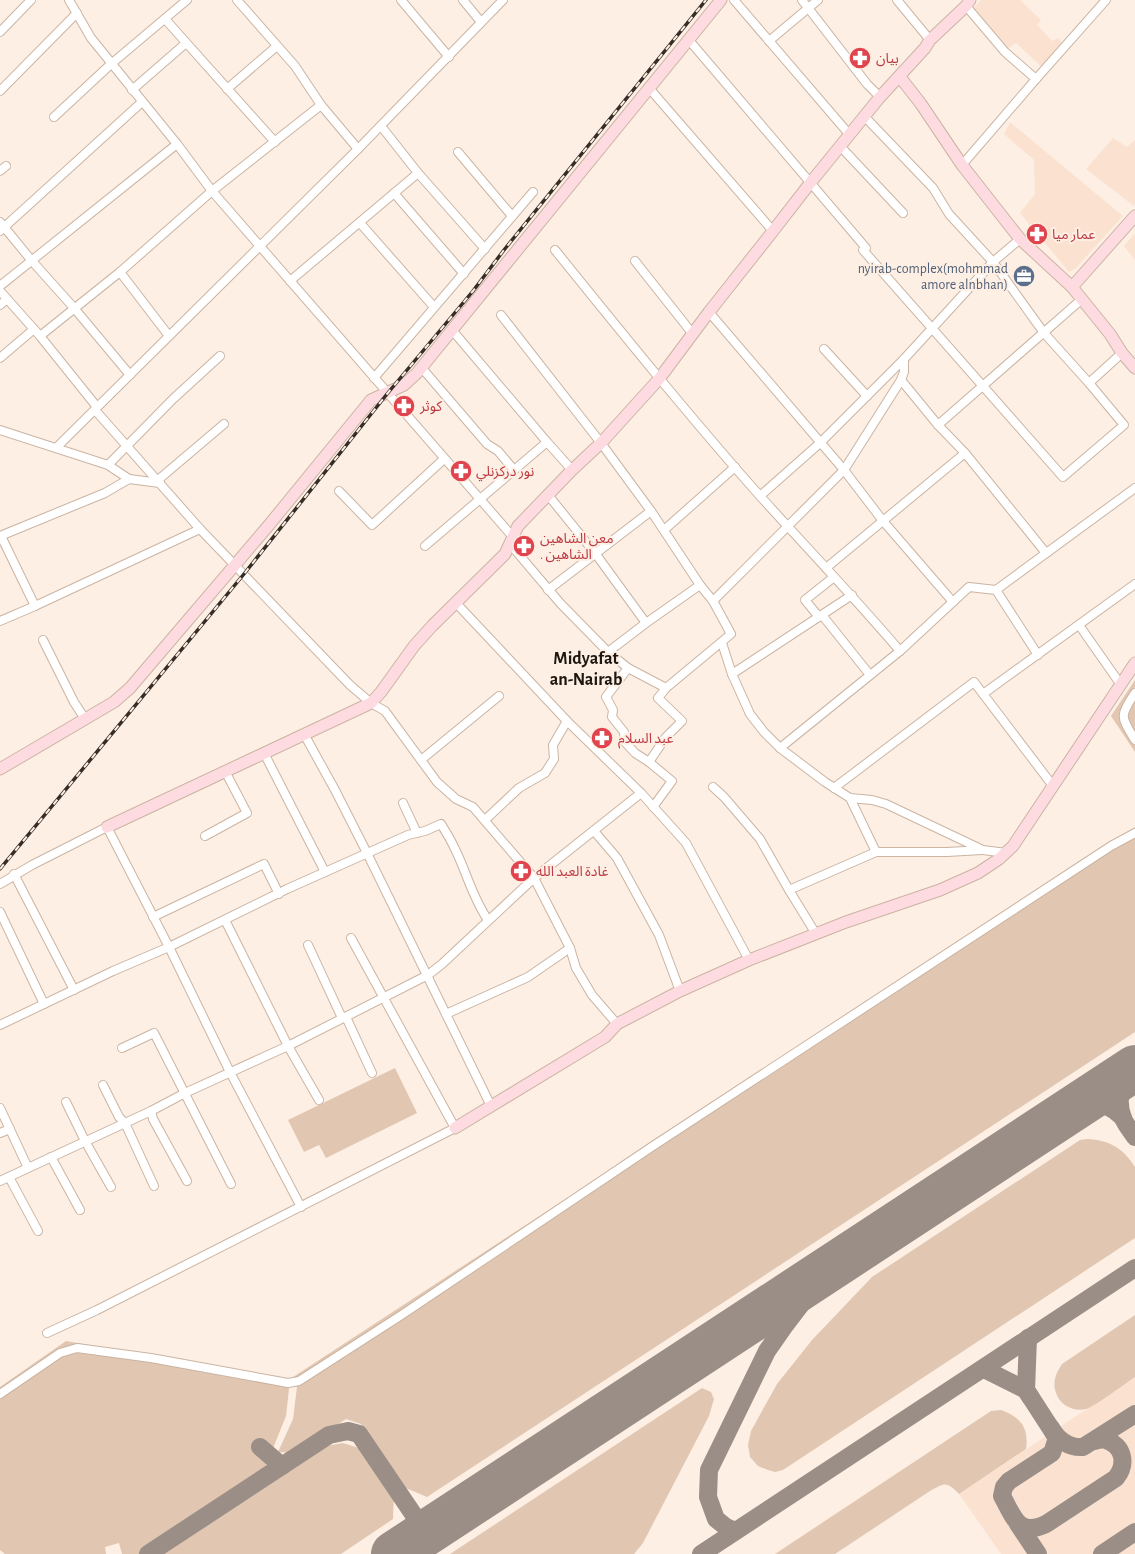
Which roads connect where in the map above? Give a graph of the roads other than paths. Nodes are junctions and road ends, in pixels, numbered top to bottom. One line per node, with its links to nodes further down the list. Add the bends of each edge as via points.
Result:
1 (31, 0): 19 (street)
2 (69, 0): 16 (street)
3 (187, 0): 17 (street)
4 (238, 0): 24 (street)
5 (400, 0): 25 (street)
6 (463, 0): 18 (street)
7 (503, 0): 18 (street)
8 (721, 0): 20 (street)
9 (734, 0): 22 (street)
10 (802, 0): 15 (street)
11 (818, 0): 15 (street)
12 (897, 0): 21 (street)
13 (1106, 0): 28 (street)
14 (968, 3): 21 (street); 28 (street, via 1005,52)
15 (808, 8): 22 (street); 33 (street)
16 (77, 14): 26 (street, via 90,38); 32 (street)
17 (165, 19): 23 (street); 26 (street)
18 (481, 22): 25 (street)
19 (0, 32)
20 (688, 39): 29 (street); 47 (street)
21 (930, 40): 27 (street)
22 (769, 41): 39 (street)
23 (186, 43): 30 (street); 31 (street)
24 (277, 46): 30 (street); 35 (street, via 295,66)
25 (449, 57): 38 (street)
26 (111, 64): 31 (street); 36 (street)
27 (900, 76): 33 (street); 45 (street)
28 (1036, 79): 45 (street)
29 (649, 88): 56 (street); 79 (street)
30 (227, 89): 40 (street)
31 (132, 90): 34 (street)
32 (0, 91)
33 (880, 97): 37 (street)
34 (142, 102): 41 (street); 55 (street)
35 (321, 105): 40 (street); 43 (street)
36 (54, 117)
37 (865, 117): 39 (street); 63 (street, via 933,188 948,214)
38 (381, 126): 43 (street); 46 (street)
39 (849, 134): 42 (street)
40 (275, 142): 48 (street)
41 (177, 144): 48 (street); 61 (street)
42 (840, 146): 47 (street); 51 (street)
43 (358, 149): 58 (street)
44 (458, 152): 52 (street)
45 (962, 165): 57 (street)
46 (418, 173): 50 (street); 59 (street)
47 (810, 182): 56 (street); 77 (street)
48 (212, 191): 58 (street); 64 (street)
49 (533, 192): 52 (street)
50 (394, 193): 54 (street); 65 (street)
51 (903, 214)
52 (512, 216): 59 (street)
53 (1135, 216): 68 (street)
54 (360, 223): 66 (street); 73 (street)
55 (1, 227): 61 (street)
56 (773, 231): 75 (street)
57 (1020, 239): 63 (street); 68 (street)
58 (260, 246): 66 (street); 83 (street)
59 (485, 249): 65 (street)
60 (555, 250): 93 (street)
61 (32, 261): 67 (street); 74 (street)
62 (635, 261): 80 (street)
63 (993, 262): 77 (street); 81 (street)
64 (120, 272): 74 (street); 83 (street)
65 (464, 274): 73 (street)
66 (290, 282): 92 (street)
67 (0, 286)
68 (1072, 287): 71 (street)
69 (0, 291): 70 (street)
70 (7, 299): 72 (street); 78 (street)
71 (1082, 299): 81 (street); 85 (street)
72 (0, 305)
73 (434, 307): 92 (street)
74 (74, 308): 82 (street); 91 (street)
75 (708, 312): 80 (street); 105 (street)
76 (501, 315): 104 (street)
77 (932, 328): 88 (street); 96 (street)
78 (34, 329): 82 (street); 87 (street)
79 (452, 330): 89 (street); 103 (street)
80 (692, 333): 93 (street)
81 (1044, 333): 95 (street); 96 (street)
82 (40, 336): 99 (street)
83 (169, 336): 91 (street)
84 (824, 349): 98 (street)
85 (1122, 353): 90 (street); 95 (street)
86 (220, 356): 106 (street, via 173,399)
87 (0, 358)
88 (904, 359): 94 (street); 98 (street)
89 (421, 367): 97 (street, via 404,385); 112 (street, via 487,444 498,451)
90 (1135, 368)
91 (130, 375): 99 (street)
92 (374, 378): 97 (street)
93 (659, 379): 104 (street); 111 (street)
94 (901, 380): 101 (street); 114 (street)
95 (1090, 383): 96 (street, via 1124,426 1063,477)
96 (983, 386): 101 (street)
97 (387, 394): 109 (street); 132 (street, via 371,400)
98 (867, 396): 105 (street)
99 (96, 408): 106 (street); 107 (street)
100 (224, 424): 116 (street)
101 (938, 425): 108 (street)
102 (0, 430): 107 (street)
103 (547, 442): 112 (street); 113 (street)
104 (601, 443): 113 (street); 122 (street)
105 (820, 443): 114 (street); 120 (street)
106 (127, 447): 110 (street); 116 (street)
107 (56, 448): 110 (street)
108 (965, 453): 123 (street); 131 (street)
109 (444, 459): 118 (street, via 372,525); 121 (street)
110 (108, 465): 115 (street)
111 (735, 467): 120 (street); 126 (street)
112 (514, 470): 121 (street)
113 (572, 470): 119 (street)
114 (844, 470): 123 (street); 124 (street)
115 (128, 480): 116 (street); 127 (street, via 105,493)
116 (159, 481): 125 (street)
117 (1135, 488): 131 (street)
118 (339, 491)
119 (548, 495): 128 (street, via 518,526); 130 (street)
120 (760, 496): 124 (street)
121 (479, 499): 128 (street); 129 (street)
122 (651, 511): 126 (street); 130 (street)
123 (883, 521): 133 (street); 141 (street)
124 (788, 526): 133 (street); 140 (street)
125 (200, 529): 132 (street); 143 (street)
126 (664, 530): 136 (street)
127 (1, 536): 143 (street)
128 (512, 540): 137 (street); 142 (street, via 505,554)
129 (425, 546)
130 (595, 553): 137 (street); 146 (street)
131 (1046, 553): 138 (street)
132 (235, 565): 162 (street, via 350,685); 163 (street, via 130,688 114,702)
133 (826, 568): 134 (street)
134 (834, 577): 139 (street); 144 (street, via 805,600)
135 (1135, 584): 147 (street)
136 (700, 585): 140 (street); 146 (street)
137 (548, 590): 151 (street)
138 (996, 590): 141 (street, via 970,587); 152 (street)
139 (852, 595): 144 (street); 150 (street)
140 (713, 601): 149 (street, via 730,634)
141 (953, 602): 150 (street)
142 (456, 603): 162 (street, via 414,646); 164 (street)
143 (35, 606): 145 (street)
144 (821, 616): 155 (street); 156 (street)
145 (0, 621)
146 (646, 623): 151 (street)
147 (1079, 625): 152 (street); 157 (street)
148 (43, 640): 163 (street)
149 (722, 643): 155 (street); 158 (street)
150 (900, 651): 156 (street)
151 (608, 652): 154 (street)
152 (1038, 655): 160 (street)
153 (1135, 663): 157 (street)
154 (628, 668): 158 (street); 170 (street, via 606,697 613,710 612,717 624,732 625,742)
155 (732, 674): 167 (street, via 750,714)
156 (870, 675): 167 (street)
157 (1121, 684): 173 (street)
158 (666, 688): 170 (street, via 658,698 682,721 666,737)
159 (1135, 693): 166 (street, via 1123,716)
160 (983, 694): 173 (street); 175 (street, via 974,682)
161 (499, 696): 169 (street)
162 (371, 703): 165 (street); 169 (street, via 385,711)
163 (85, 719): 171 (street)
164 (568, 721): 176 (street); 180 (street, via 553,745 554,759 545,773 519,788)
165 (304, 734): 168 (street); 188 (street)
166 (1135, 740)
167 (780, 748): 175 (street)
168 (264, 753): 172 (street); 190 (street)
169 (421, 760): 180 (street, via 437,782 456,799 473,807)
170 (649, 762): 179 (street, via 672,781)
171 (0, 769)
172 (225, 771): 181 (street); 185 (street, via 247,813)
173 (1053, 786): 189 (street)
174 (713, 787): 194 (street, via 760,839)
175 (834, 788): 177 (street)
176 (641, 793): 179 (street); 182 (street)
177 (850, 798): 186 (street, via 886,804); 187 (street)
178 (403, 803): 183 (street)
179 (653, 807): 205 (street, via 686,843)
180 (485, 820): 192 (street)
181 (106, 827): 191 (street); 197 (street)
182 (594, 831): 192 (street); 208 (street, via 617,858 655,928)
183 (417, 833): 188 (street); 199 (street, via 441,824 456,849 472,893)
184 (1135, 833): 243 (street, via 1111,846 299,1381 288,1383 151,1358 77,1348 60,1354)
185 (205, 836)
186 (983, 850): 187 (street); 189 (street)
187 (876, 852): 194 (street)
188 (367, 853): 190 (street); 206 (street)
189 (1006, 853): 200 (street, via 978,873 940,890)
190 (325, 872): 195 (street)
191 (14, 874): 193 (street); 207 (street)
192 (534, 878): 199 (street); 204 (street)
193 (0, 884)
194 (789, 890): 200 (street)
195 (279, 894): 197 (street, via 264,864); 198 (street)
196 (0, 912): 210 (street)
197 (153, 916): 203 (street)
198 (225, 920): 203 (street); 215 (street)
199 (488, 920): 206 (street)
200 (816, 934): 205 (street)
201 (351, 938): 209 (street)
202 (308, 945): 212 (street)
203 (169, 947): 207 (street); 217 (street)
204 (570, 948): 211 (street, via 528,977); 213 (street, via 576,968 592,995)
205 (749, 960): 208 (street)
206 (428, 975): 209 (street); 211 (street)
207 (74, 990): 210 (street)
208 (680, 991): 213 (street)
209 (383, 998): 212 (street); 227 (street)
210 (44, 1004): 214 (street)
211 (446, 1014): 223 (street)
212 (344, 1018): 215 (street); 218 (street)
213 (617, 1024): 223 (street, via 605,1037)
214 (0, 1025)
215 (288, 1046): 217 (street); 221 (street)
216 (122, 1048): 220 (street, via 154,1033)
217 (230, 1072): 220 (street); 239 (street)
218 (372, 1072)
219 (103, 1085): 226 (street, via 119,1118)
220 (185, 1093): 225 (street); 236 (street)
221 (319, 1100)
222 (66, 1102): 230 (street)
223 (491, 1106): 227 (street)
224 (0, 1108): 228 (street)
225 (151, 1111): 226 (street); 235 (street)
226 (125, 1123): 230 (street); 237 (street)
227 (455, 1128): 239 (street)
228 (10, 1129): 229 (street); 232 (street)
229 (0, 1133)
230 (85, 1142): 231 (street); 238 (street)
231 (51, 1157): 232 (street); 240 (street)
232 (28, 1168): 233 (street)
233 (9, 1177): 234 (street); 241 (street)
234 (0, 1181)
235 (187, 1181)
236 (231, 1184)
237 (154, 1186)
238 (111, 1188)
239 (301, 1207): 242 (street)
240 (80, 1210)
241 (38, 1231)
242 (47, 1333)
243 (0, 1394)

